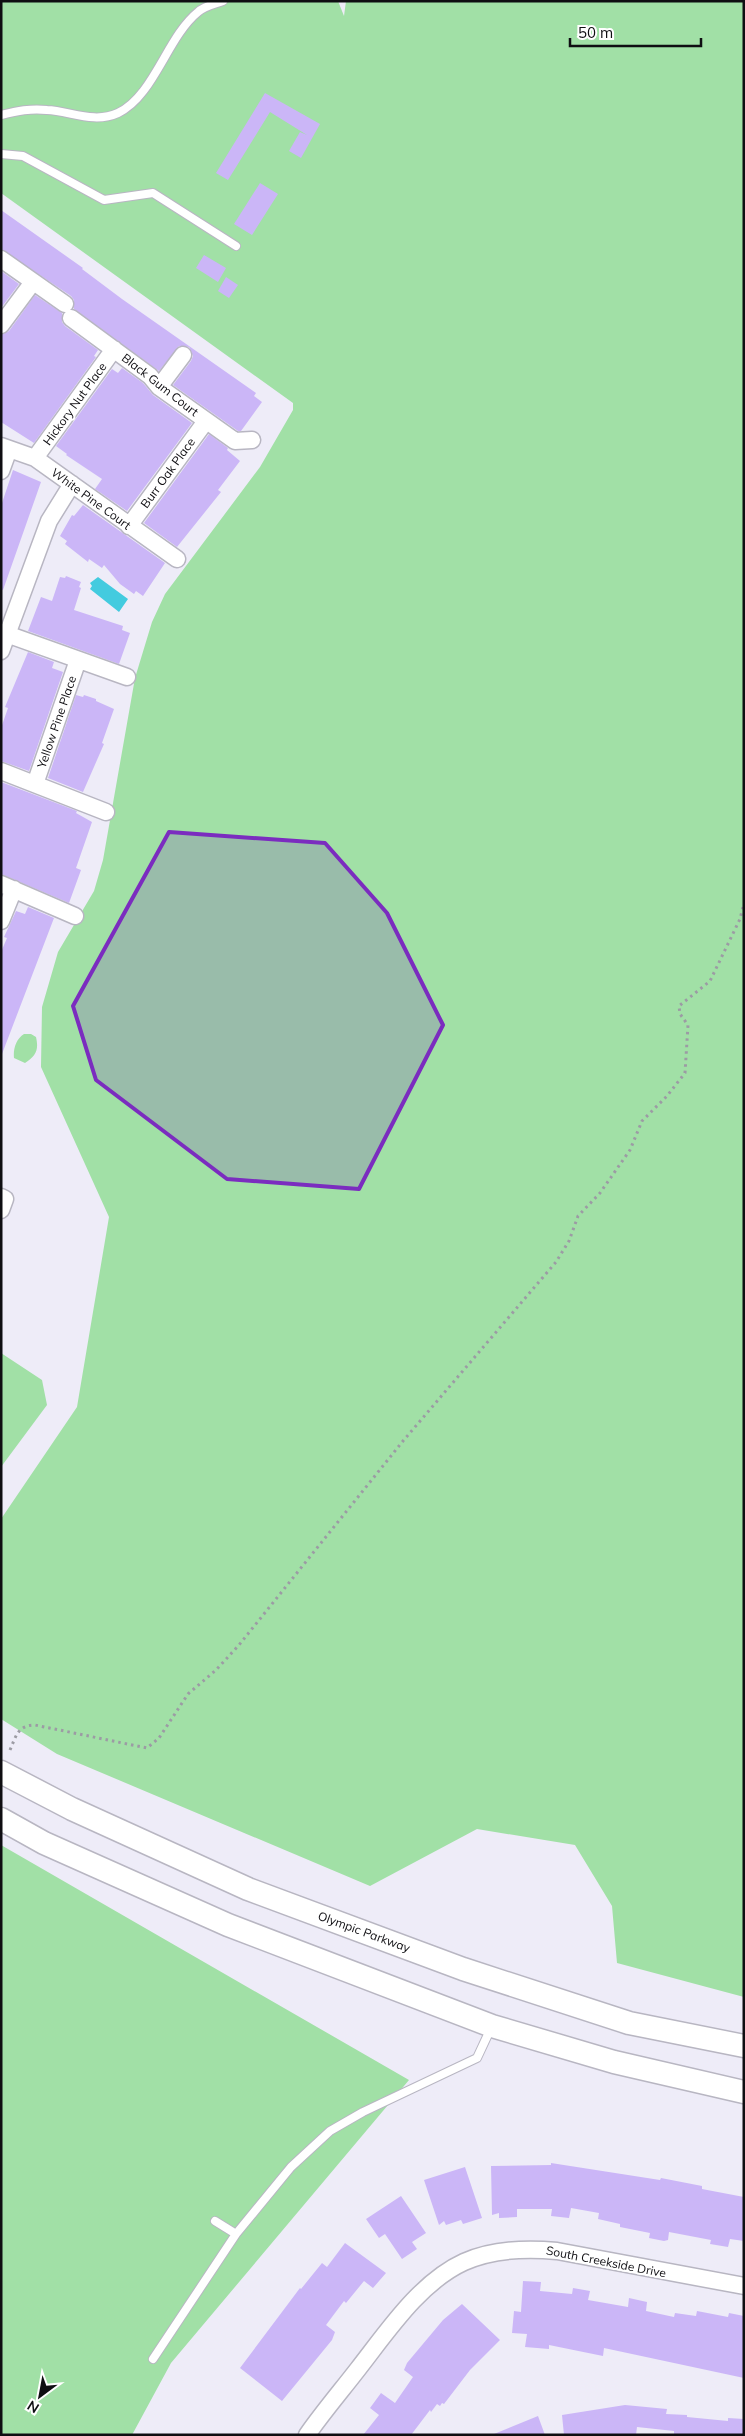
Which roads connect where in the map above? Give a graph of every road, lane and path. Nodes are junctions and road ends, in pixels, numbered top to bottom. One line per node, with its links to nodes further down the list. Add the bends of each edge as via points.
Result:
1 (223, 1): 2 (lane, via 200,10 188,21 135,102 118,113 100,117 26,110)
2 (1, 115)
3 (1, 154): 4 (lane, via 24,156 104,200 153,193)
4 (236, 246)
5 (1, 260): 6 (street, Black Gum Court)
6 (33, 282): 7 (street); 8 (street, Black Gum Court)
7 (1, 325)
8 (114, 349): 10 (street, Black Gum Court, via 150,376); 14 (street, Hickory Nut Place)
9 (183, 355): 10 (street)
10 (159, 387): 11 (street, Black Gum Court)
11 (206, 421): 12 (street, Black Gum Court, via 235,442); 17 (street, Burr Oak Place)
12 (252, 440)
13 (5, 448): 14 (street, White Pine Court); 15 (street)
14 (35, 458): 16 (street, White Pine Court)
15 (1, 470)
16 (72, 484): 17 (street, White Pine Court); 19 (street, via 49,521)
17 (129, 526): 18 (street, White Pine Court)
18 (177, 559)
19 (10, 635): 20 (street); 21 (street)
20 (1, 651)
21 (78, 660): 22 (street); 24 (street, Yellow Pine Place)
22 (128, 677)
23 (1, 771): 24 (street)
24 (35, 784): 25 (street)
25 (106, 812)
26 (8, 887): 28 (street); 29 (street)
27 (744, 903): 32 (path, via 710,981 679,1006 680,1014 688,1025 685,1073 642,1121 630,1150 600,1194 578,1216 569,1241 556,1262 403,1441 239,1645 188,1694 159,1738 147,1748 35,1724 19,1730)
28 (75, 916)
29 (1, 921)
30 (1, 1197): 31 (street, via 5,1199)
31 (1, 1210)
32 (10, 1750)
33 (1, 1772): 36 (main road, Olympic Parkway, via 72,1809 248,1889 444,1962 629,2023)
34 (1, 1819): 35 (main road, via 44,1843 228,1925)
35 (492, 2026): 37 (main road, via 614,2062); 39 (lane, via 477,2058 330,2131 291,2167)
36 (744, 2046)
37 (744, 2092)
38 (215, 2221): 39 (lane)
39 (236, 2234): 41 (lane)
40 (744, 2286): 42 (street, South Creekside Drive, via 527,2248 505,2250 465,2261 442,2274 419,2295)
41 (154, 2359)
42 (307, 2435)

